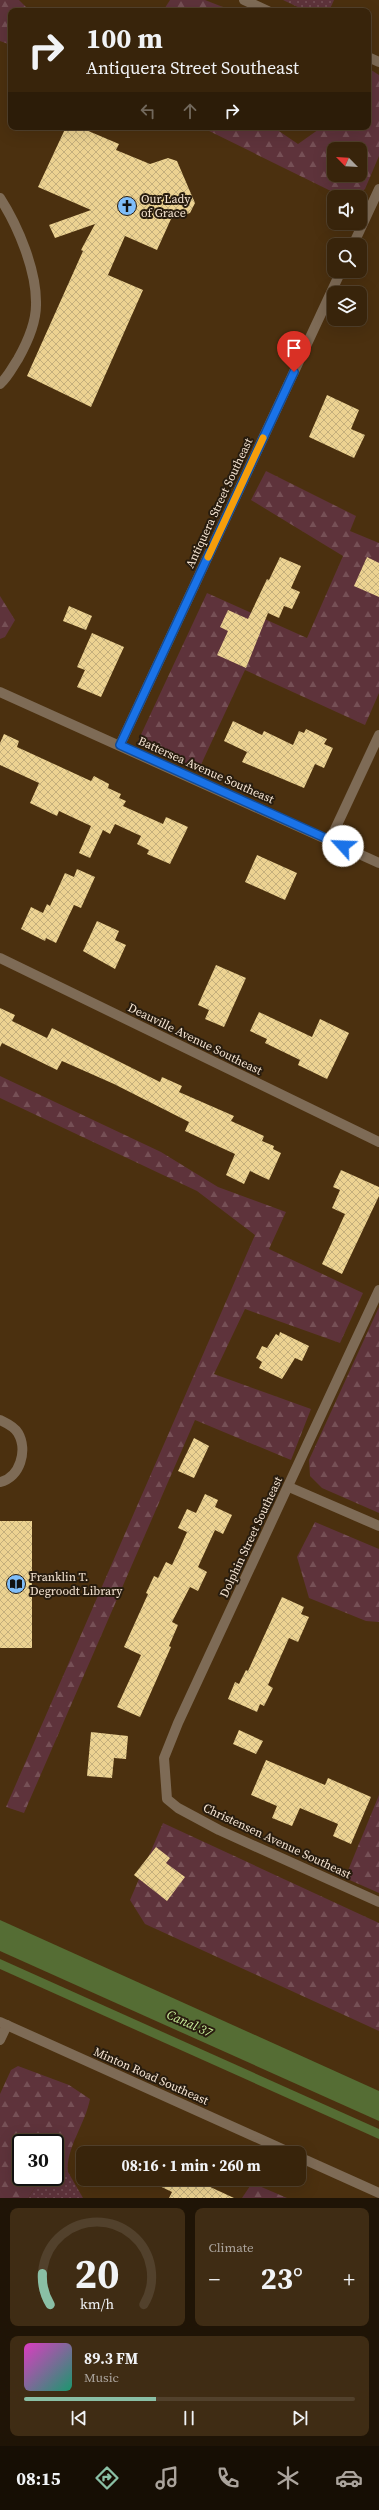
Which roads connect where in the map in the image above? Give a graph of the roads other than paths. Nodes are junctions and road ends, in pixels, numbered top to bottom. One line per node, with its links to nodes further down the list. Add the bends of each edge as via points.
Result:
1 (244, 0): 2 (street)
2 (261, 8)
3 (379, 189): 5 (street)
4 (0, 198): 7 (street, via 12,216 29,262 36,304 34,323 23,351 6,379)
5 (356, 238)
6 (338, 278): 10 (street, Antiquera Street Southeast)
7 (0, 384)
8 (0, 692): 10 (street, Battersea Avenue Southeast)
9 (379, 735): 11 (street)
10 (120, 745): 11 (street, Battersea Avenue Southeast)
11 (330, 840): 12 (street, Battersea Avenue Southeast)
12 (379, 863)
13 (0, 958): 14 (street, Deauville Avenue Southeast)
14 (379, 1142)
15 (379, 1290): 18 (street, Dolphin Street Southeast)
16 (0, 1420): 17 (street, via 18,1432 22,1447 21,1460 16,1472 7,1481)
17 (0, 1482)
18 (288, 1487): 19 (street); 20 (street, Dolphin Street Southeast, via 164,1758)
19 (379, 1526)
20 (168, 1799): 21 (street, Christensen Avenue Southeast, via 178,1808 219,1830)
21 (379, 1902)
22 (3, 2023): 23 (street); 24 (street, Minton Road Southeast)
23 (0, 2040)
24 (275, 2146)
25 (306, 2160): 26 (street)
26 (379, 2193)

